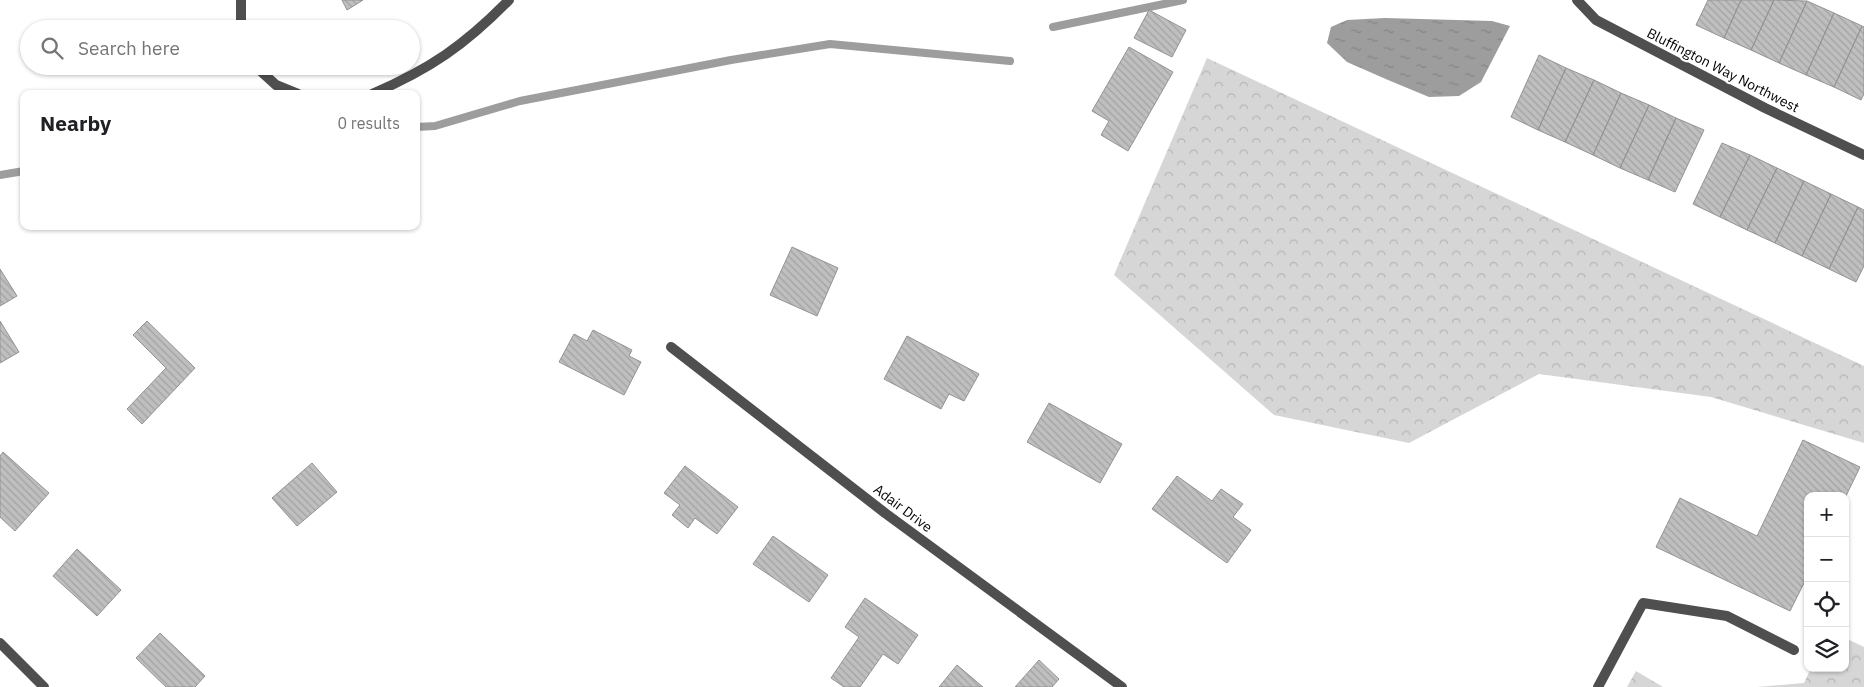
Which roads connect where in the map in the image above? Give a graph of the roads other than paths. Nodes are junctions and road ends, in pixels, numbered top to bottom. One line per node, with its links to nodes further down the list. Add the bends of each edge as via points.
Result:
1 (240, 0): 4 (street)
2 (509, 0): 5 (street, via 468,40)
3 (1577, 0): 10 (street, Bluffington Way Northwest, via 1596,20 1765,108)
4 (241, 20)
5 (420, 71)
6 (265, 75): 8 (street)
7 (413, 75): 9 (street)
8 (288, 90)
9 (381, 90)
10 (1864, 155)
11 (671, 346): 15 (street, Adair Drive, via 885,513)
12 (0, 643): 14 (street)
13 (1794, 650): 16 (street, via 1727,616 1643,603)
14 (44, 687)
15 (1122, 687)
16 (1598, 687)

